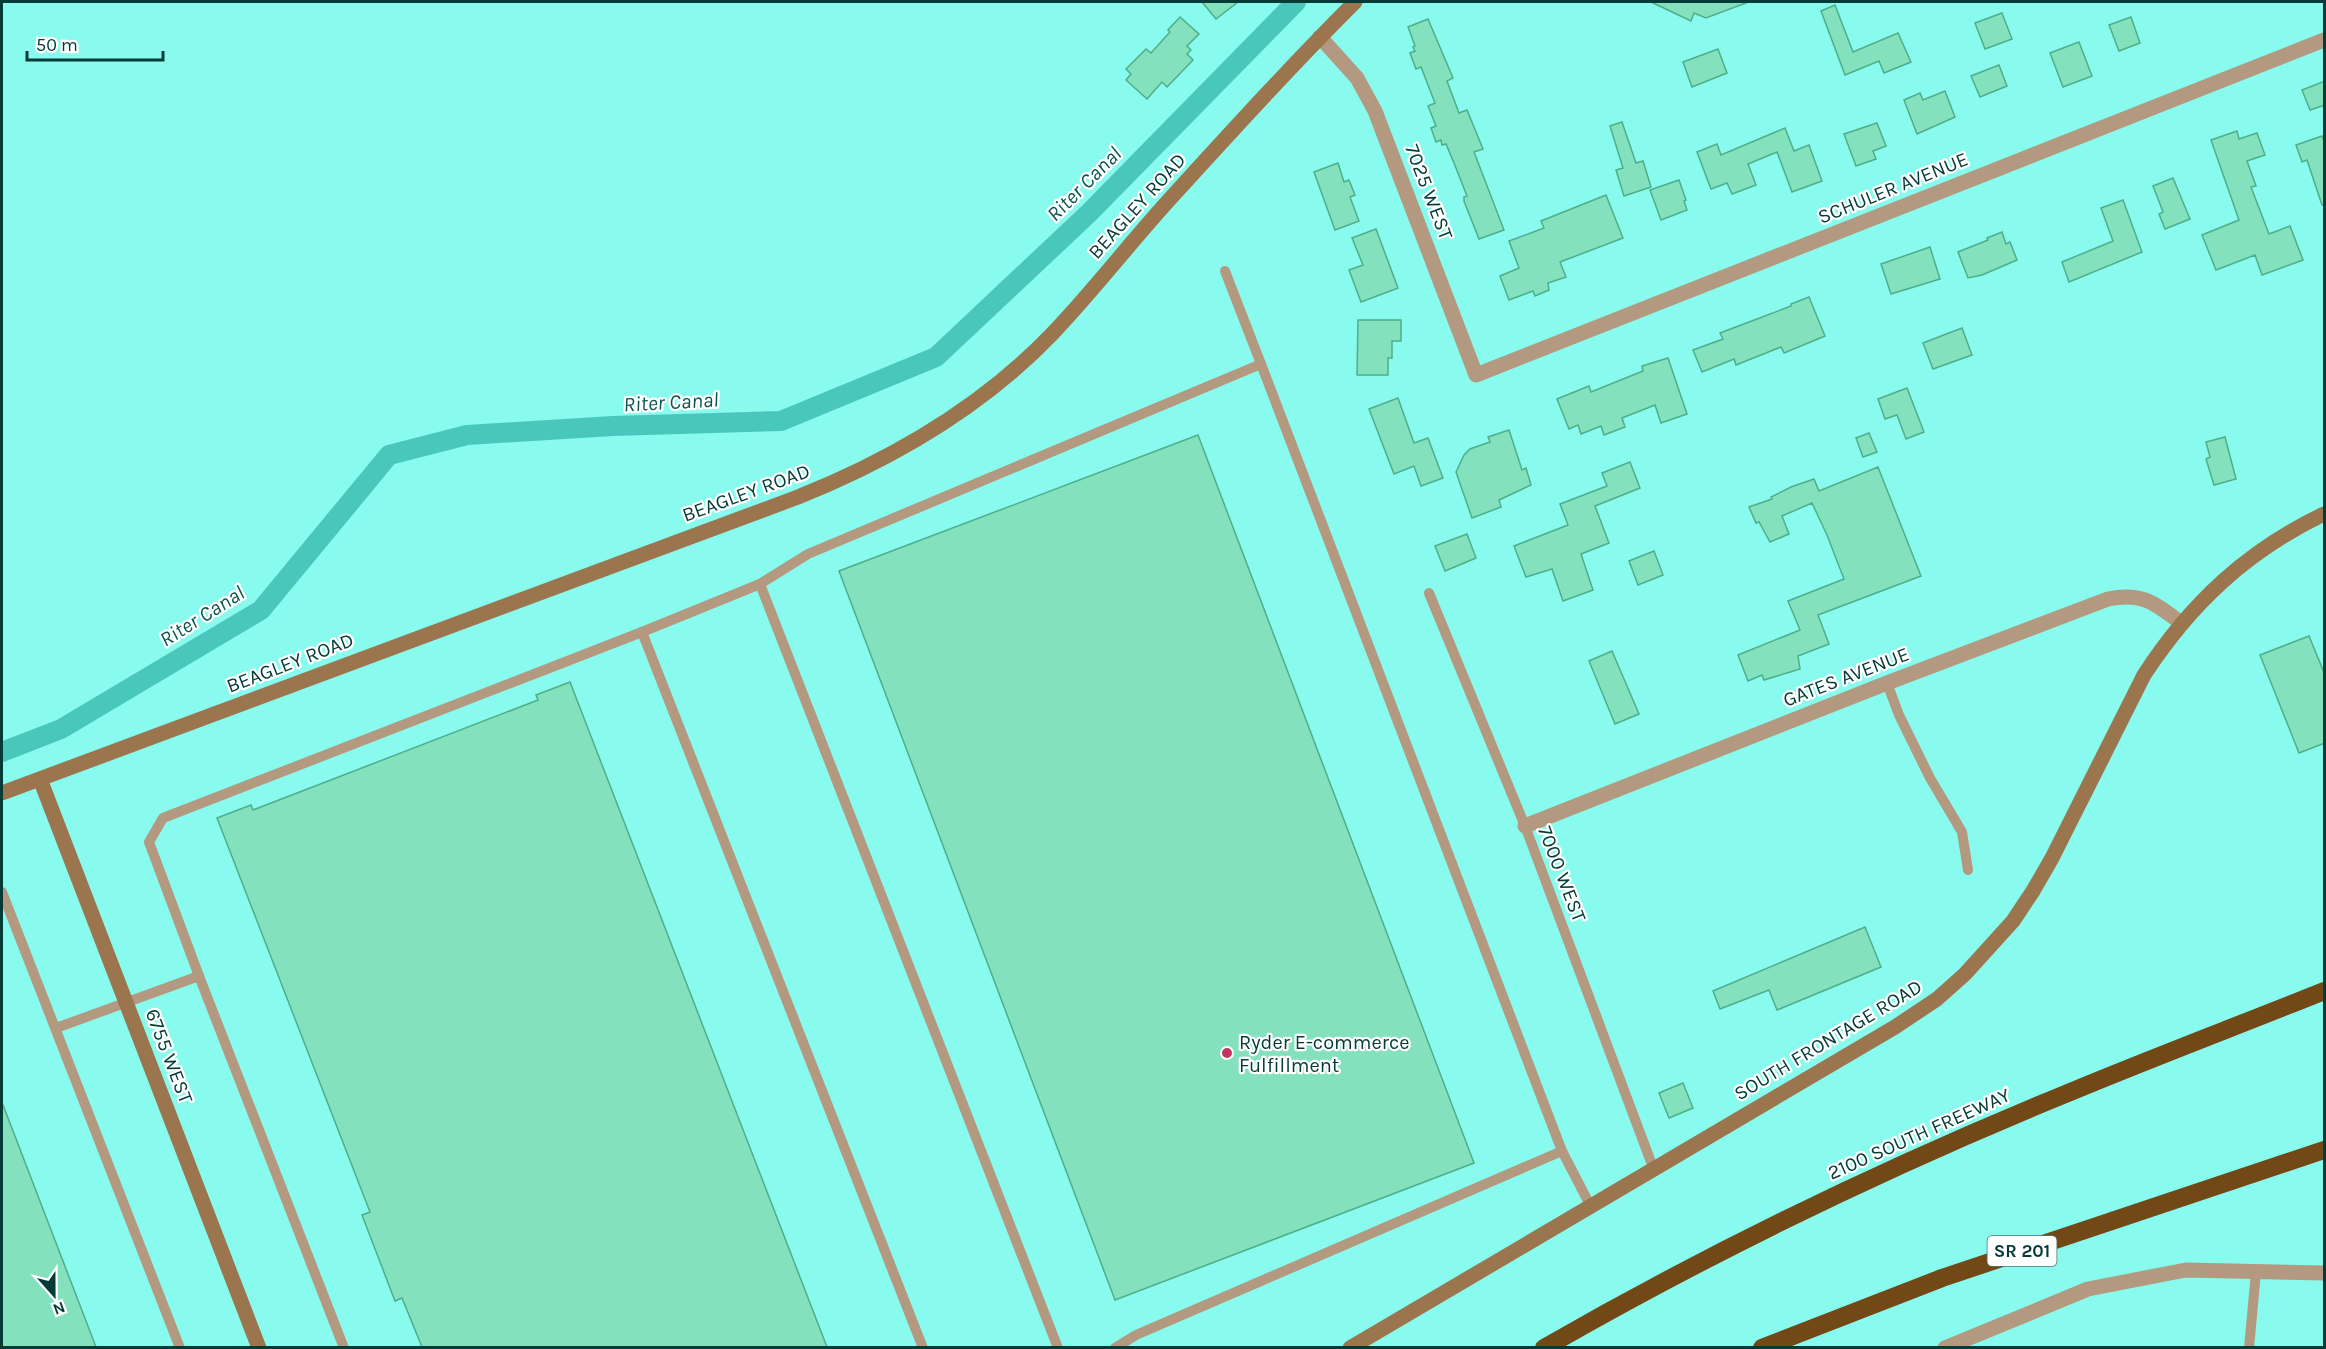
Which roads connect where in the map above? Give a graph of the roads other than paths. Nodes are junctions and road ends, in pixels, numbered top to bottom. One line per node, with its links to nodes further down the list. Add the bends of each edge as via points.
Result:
1 (1355, 2): 2 (street, BEAGLEY ROAD)
2 (1320, 37): 6 (street, 7025 WEST, via 1357,78 1375,111); 13 (street, BEAGLEY ROAD, via 1052,334 992,388 915,441 798,497)
3 (2325, 40): 6 (street, SCHULER AVENUE)
4 (1225, 271): 5 (lane)
5 (1261, 364): 8 (lane, via 808,554); 23 (lane)
6 (1476, 375)
7 (2325, 514): 10 (street, SOUTH FRONTAGE ROAD, via 2253,555 2207,594)
8 (760, 584): 11 (lane); 32 (lane)
9 (1430, 593): 15 (lane, 7000 WEST)
10 (2181, 623): 12 (street, GATES AVENUE, via 2147,599 2122,596); 24 (street, SOUTH FRONTAGE ROAD, via 2144,675 2033,891 1991,948 1937,999 1895,1027)
11 (642, 632): 18 (lane, via 163,818 149,842); 31 (lane)
12 (1887, 683): 15 (street, GATES AVENUE); 16 (lane, via 1930,778 1962,832)
13 (40, 779): 14 (street, BEAGLEY ROAD); 20 (street, 6755 WEST)
14 (2, 793)
15 (1525, 826): 24 (lane, 7000 WEST)
16 (1968, 870)
17 (2, 892): 21 (lane)
18 (199, 976): 20 (lane); 30 (lane)
19 (2325, 991): 35 (highway, 2100 SOUTH FREEWAY, via 2062,1095 1890,1171 1697,1264)
20 (126, 1003): 21 (lane); 29 (street, 6755 WEST)
21 (56, 1028): 28 (lane)
22 (2325, 1150): 36 (highway, SR 201, via 1942,1278)
23 (1562, 1152): 25 (lane); 33 (lane)
24 (1654, 1170): 25 (street, SOUTH FRONTAGE ROAD)
25 (1591, 1207): 34 (street, SOUTH FRONTAGE ROAD)
26 (2256, 1272): 27 (street); 37 (street, via 2186,1270 2088,1289); 38 (lane)
27 (2325, 1273)
28 (180, 1347)
29 (259, 1347)
30 (344, 1347)
31 (923, 1347)
32 (1058, 1347)
33 (1116, 1347)
34 (1350, 1347)
35 (1544, 1347)
36 (1762, 1347)
37 (1945, 1347)
38 (2249, 1347)

